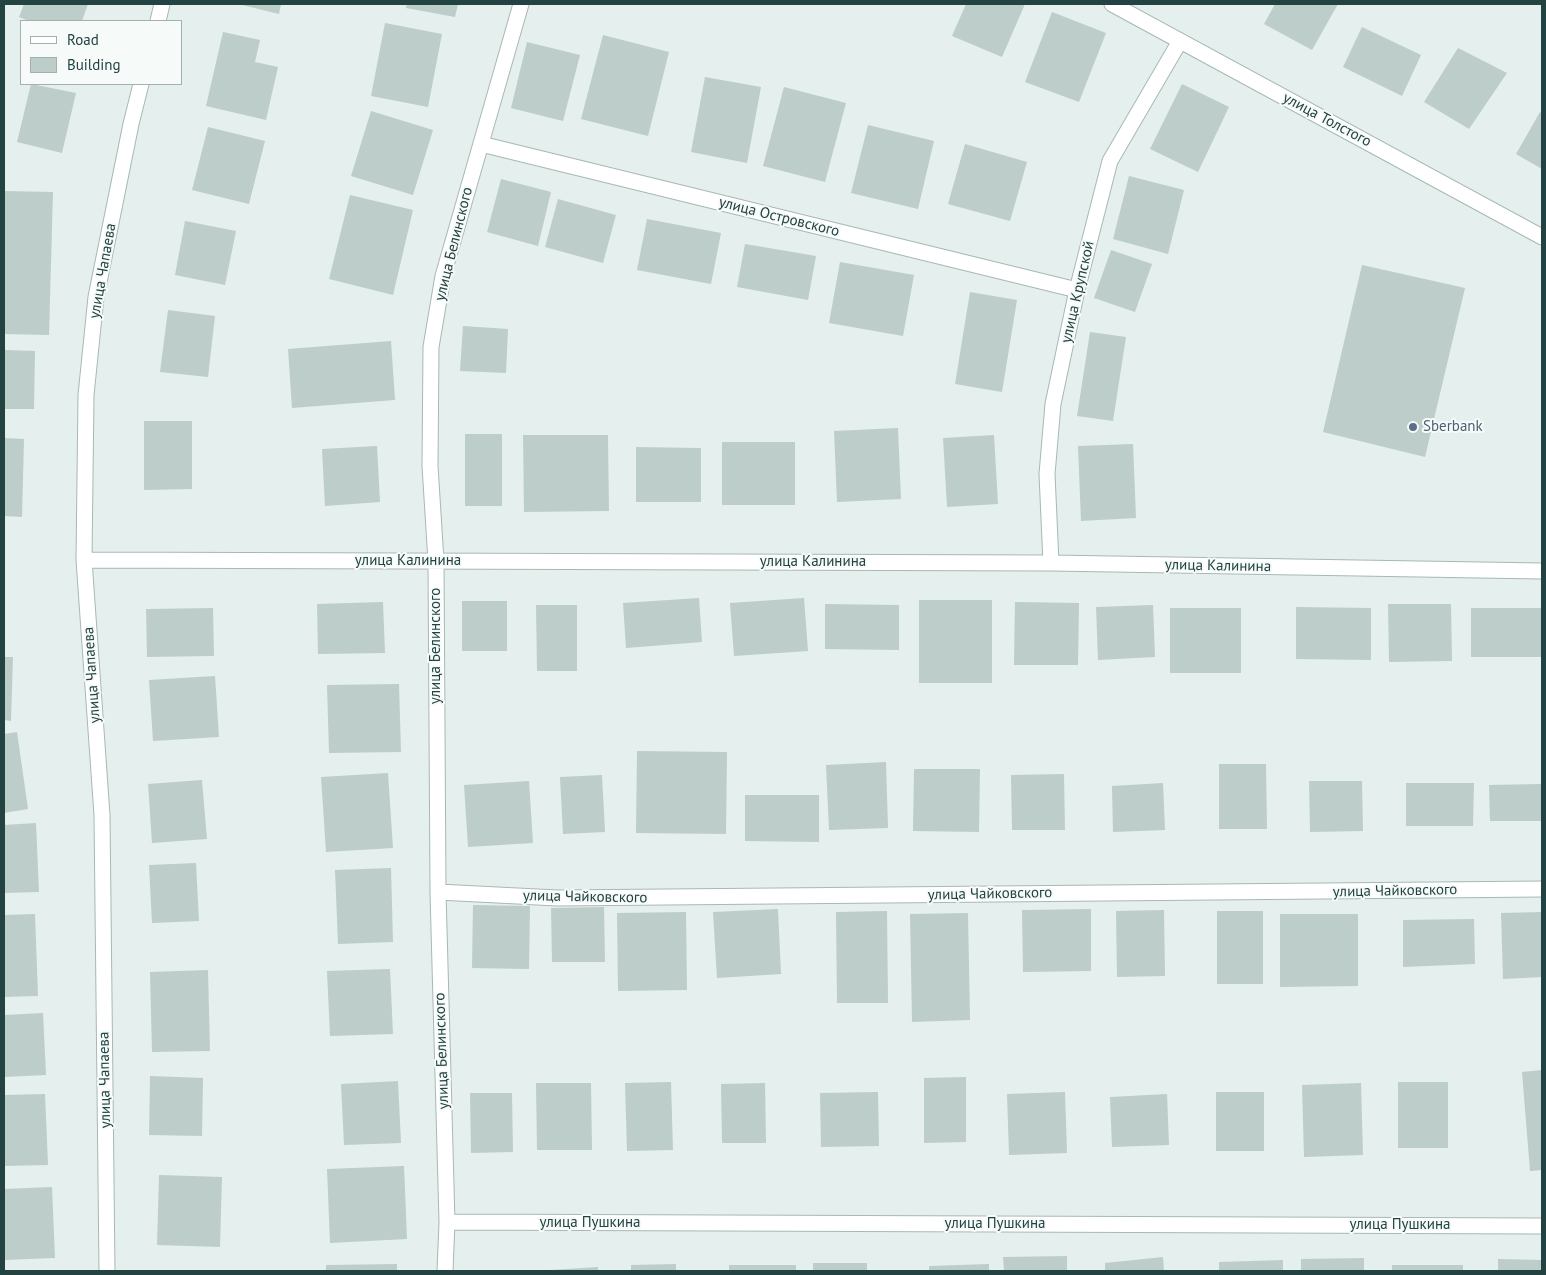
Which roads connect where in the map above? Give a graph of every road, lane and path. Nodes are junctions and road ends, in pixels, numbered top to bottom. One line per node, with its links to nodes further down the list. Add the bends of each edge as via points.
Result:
1 (162, 4): 4 (street)
2 (522, 4): 7 (street, улица Белинского)
3 (1112, 4): 5 (street, улица Толстого)
4 (158, 20)
5 (1180, 41): 8 (street, улица Толстого); 9 (street, улица Крупской, via 1110,161)
6 (141, 85): 10 (street, улица Чапаева, via 96,297 86,395)
7 (481, 144): 9 (street, улица Островского); 11 (street, улица Белинского, via 443,276 431,347 430,466)
8 (1542, 237)
9 (1077, 290): 12 (street, улица Крупской, via 1053,404 1046,474)
10 (84, 560): 11 (street, улица Калинина); 18 (street, улица Чапаева, via 102,815)
11 (436, 561): 12 (street, улица Калинина); 15 (street, улица Белинского)
12 (1051, 563): 13 (street, улица Калинина)
13 (1542, 572)
14 (1542, 890): 15 (street, улица Чайковского, via 557,898)
15 (438, 892): 16 (street, улица Белинского)
16 (447, 1222): 17 (street, улица Пушкина); 19 (street, улица Белинского)
17 (1542, 1226)
18 (107, 1271)
19 (445, 1271)

